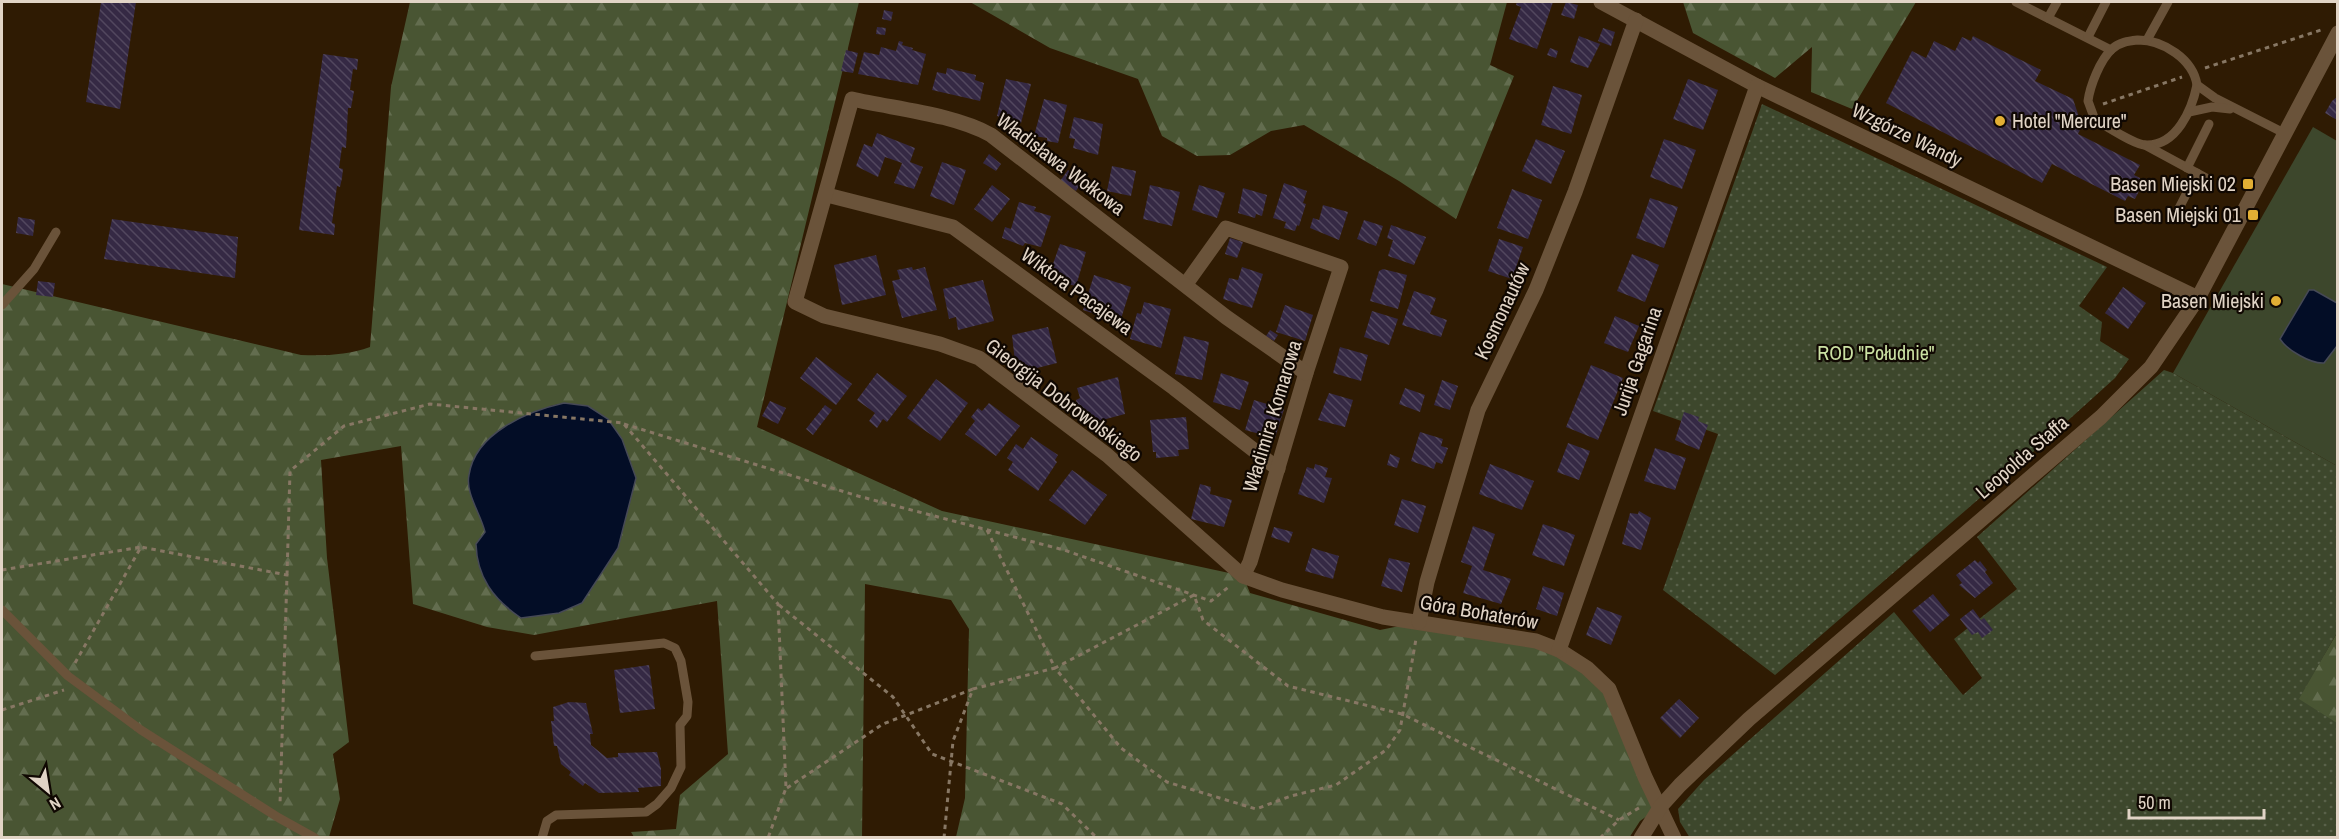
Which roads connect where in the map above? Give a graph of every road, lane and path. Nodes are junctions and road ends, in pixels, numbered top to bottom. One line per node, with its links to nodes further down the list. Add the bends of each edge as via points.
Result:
1 (1601, 2): 7 (street, Wzgórze Wandy)
2 (2016, 2): 6 (lane)
3 (2057, 2): 6 (lane)
4 (2106, 2): 9 (lane)
5 (2168, 2): 10 (lane)
6 (2048, 18): 9 (lane)
7 (1636, 20): 13 (street, Wzgórze Wandy); 37 (street, Kosmonautów, via 1536,290 1478,410 1426,582)
8 (2337, 33): 17 (street, Leopolda Staffa)
9 (2088, 37): 11 (lane)
10 (2147, 40): 11 (lane, via 2124,42); 12 (lane, via 2186,61)
11 (2111, 50): 18 (lane, via 2088,101 2095,120)
12 (2197, 85): 14 (lane); 15 (lane)
13 (1756, 86): 24 (street, Wzgórze Wandy); 38 (street, Jurija Gagarina)
14 (2239, 110): 15 (lane, via 2212,107); 17 (lane)
15 (2189, 112): 18 (lane, via 2169,138)
16 (2209, 124): 19 (lane)
17 (2286, 134): 24 (street, Leopolda Staffa)
18 (2145, 145): 19 (lane)
19 (2187, 168): 21 (lane, via 2202,176)
20 (827, 195): 23 (street, Władisława Wołkowa, via 852,99 977,127); 28 (street, Wiktora Pacajewa, via 953,227 1174,388); 33 (street, Gieorgija Dobrowolskiego, via 795,302 824,316 940,344 979,358 1107,455)
21 (2175, 216)
22 (56, 232): 25 (lane, via 34,269)
23 (1186, 284): 26 (street, Władisława Wołkowa); 26 (street, Władimira Komarowa, via 1226,228 1341,267)
24 (2198, 298): 49 (street, Leopolda Staffa, via 2151,367 2101,417 1780,692 1690,774)
25 (2, 305)
26 (1306, 373): 28 (street, Władimira Komarowa)
27 (622, 423): 29 (path, via 858,496); 32 (path, via 430,404 344,426 290,471); 35 (path)
28 (1278, 470): 33 (street, Władimira Komarowa)
29 (987, 530): 34 (path, via 1064,550); 40 (path)
30 (141, 547): 31 (path); 32 (path); 41 (path)
31 (2, 570)
32 (287, 575): 50 (path)
33 (1243, 576): 34 (path, via 1211,601); 37 (street, Góra Bohaterów, via 1282,590)
34 (1194, 595): 40 (path); 45 (path, via 1203,620 1288,686)
35 (778, 604): 46 (path, via 893,697); 48 (path)
36 (2, 610): 41 (lane)
37 (1419, 622): 38 (street, Góra Bohaterów, via 1536,641); 45 (path)
38 (1559, 650): 49 (street, Góra Bohaterów, via 1587,668 1609,689)
39 (536, 656): 53 (lane, via 664,643 675,648 681,661 688,702 687,716 680,725 681,767 671,788 657,804 646,812 630,814 556,815 547,820)
40 (1054, 668): 43 (path); 45 (path, via 1121,748 1167,782 1256,809 1336,785 1386,750 1400,730)
41 (68, 676): 42 (lane)
42 (80, 684): 44 (path); 50 (lane, via 141,730)
43 (973, 689): 46 (path); 47 (path, via 953,741)
44 (2, 710)
45 (1402, 714): 51 (path)
46 (905, 715): 47 (path, via 933,754); 48 (path, via 883,724)
47 (951, 762): 55 (path); 56 (path, via 1062,804)
48 (786, 788): 54 (path)
49 (1661, 806): 51 (path, via 1646,804); 58 (street, Leopolda Staffa); 59 (street, Góra Bohaterów)
50 (279, 818): 52 (lane)
51 (1619, 819): 57 (path)
52 (315, 837)
53 (542, 837)
54 (768, 837)
55 (944, 837)
56 (1097, 837)
57 (1600, 837)
58 (1641, 837)
59 (1674, 837)

